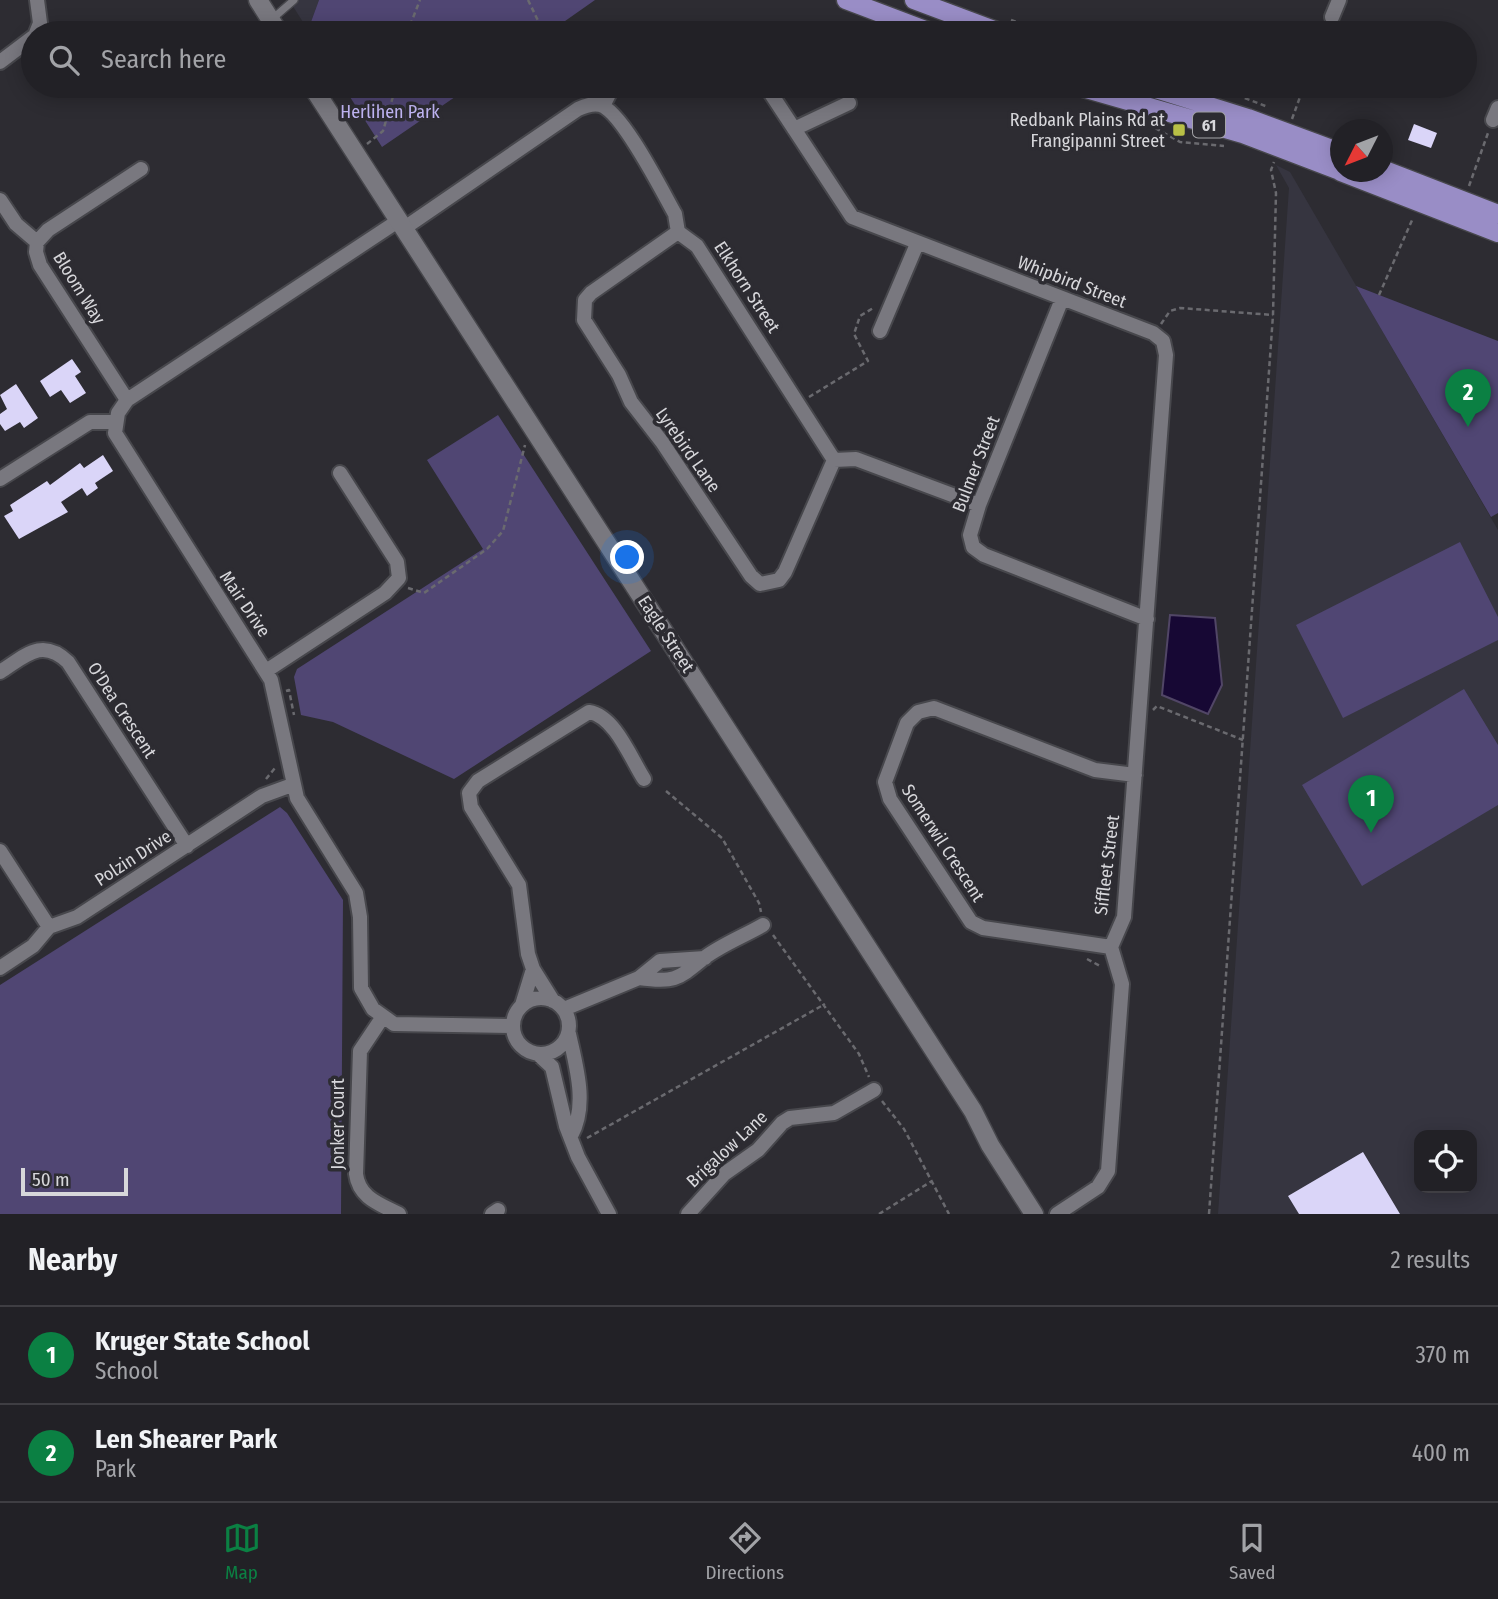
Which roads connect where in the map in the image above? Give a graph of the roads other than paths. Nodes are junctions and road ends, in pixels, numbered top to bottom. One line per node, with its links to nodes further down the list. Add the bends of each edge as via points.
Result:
1 (37, 0): 8 (street)
2 (258, 0): 9 (street)
3 (295, 0): 10 (lane)
4 (846, 0): 11 (main road)
5 (914, 0): 12 (main road)
6 (1339, 0): 7 (street)
7 (1332, 17)
8 (40, 21)
9 (271, 21)
10 (279, 21)
11 (901, 21)
12 (970, 21)
13 (21, 46): 14 (street)
14 (0, 62)
15 (320, 98): 30 (street, Eagle Street)
16 (607, 98): 21 (street)
17 (774, 98): 22 (street, Whipbird Street)
18 (1118, 98): 24 (main road, 61, via 1243,134)
19 (1183, 98): 23 (main road, 61)
20 (849, 103): 22 (street)
21 (603, 106): 30 (street, via 578,108); 31 (street, Elkhorn Street, via 617,118 675,214)
22 (793, 129): 34 (street, Whipbird Street, via 852,217)
23 (1330, 148)
24 (1330, 167)
25 (141, 169): 33 (street, via 48,230)
26 (1393, 173): 29 (main road)
27 (1369, 182): 32 (main road, 61)
28 (0, 200): 33 (street, Bloom Way, via 16,224)
29 (1498, 214)
30 (401, 225): 37 (street); 63 (street, Eagle Street)
31 (678, 232): 39 (street, Elkhorn Street, via 697,246); 39 (street, Lyrebird Lane, via 591,293 585,300 584,320 620,375 638,413 760,584 779,580 785,572)
32 (1498, 233)
33 (37, 242): 37 (street, Bloom Way, via 40,265)
34 (917, 244): 35 (street, Whipbird Street); 36 (street)
35 (1062, 299): 42 (street, Bulmer Street); 43 (street, Whipbird Street, via 1153,333 1163,341 1166,355)
36 (880, 331)
37 (127, 400): 38 (street)
38 (115, 422): 41 (street, via 90,422); 44 (street, Mair Drive, via 120,445)
39 (834, 460): 42 (street, via 856,459)
40 (340, 473): 44 (street, via 397,562 396,584)
41 (0, 479)
42 (979, 505): 43 (street, Bulmer Street, via 970,535 973,547 984,555)
43 (1147, 619): 46 (street, Siffleet Street)
44 (266, 671): 48 (street, Mair Drive, via 276,694)
45 (0, 672): 49 (street, O'Dea Crescent, via 34,651 48,648 68,662)
46 (1135, 775): 53 (street, Siffleet Street, via 1124,917); 53 (street, Somerwil Crescent, via 1095,770 934,708 918,712 907,723 886,782 890,799 971,922 983,928)
47 (644, 779): 55 (street, via 609,723 589,712 472,787 471,807 519,885)
48 (292, 785): 49 (street, Polzin Drive, via 262,796); 58 (street, Mair Drive, via 356,892 361,988)
49 (187, 846): 52 (street, Polzin Drive, via 77,917)
50 (0, 851): 52 (street)
51 (763, 925): 57 (street, via 676,979 639,978)
52 (49, 927): 54 (street, Polzin Drive, via 33,946)
53 (1111, 947): 70 (street, via 1122,984 1108,1171 1098,1187)
54 (0, 968)
55 (533, 969): 56 (street); 57 (street)
56 (522, 1005): 57 (street, via 534,999); 59 (street)
57 (558, 1005): 60 (street, via 569,1021)
58 (382, 1018): 59 (street, via 406,1025); 65 (street, Jonker Court, via 360,1051 356,1174 367,1198)
59 (513, 1026): 61 (street, via 520,1045)
60 (569, 1034): 61 (street, via 557,1050); 64 (street, via 579,1103)
61 (538, 1054): 64 (street, via 552,1066)
62 (874, 1090): 67 (street, Brigalow Lane, via 834,1113 782,1123 758,1150 724,1174)
63 (973, 1111): 68 (street, Eagle Street, via 989,1145); 69 (street, Eagle Street)
64 (572, 1140): 66 (street)
65 (399, 1214)
66 (609, 1214)
67 (688, 1214)
68 (1034, 1214)
69 (1048, 1214)
70 (1057, 1214)

